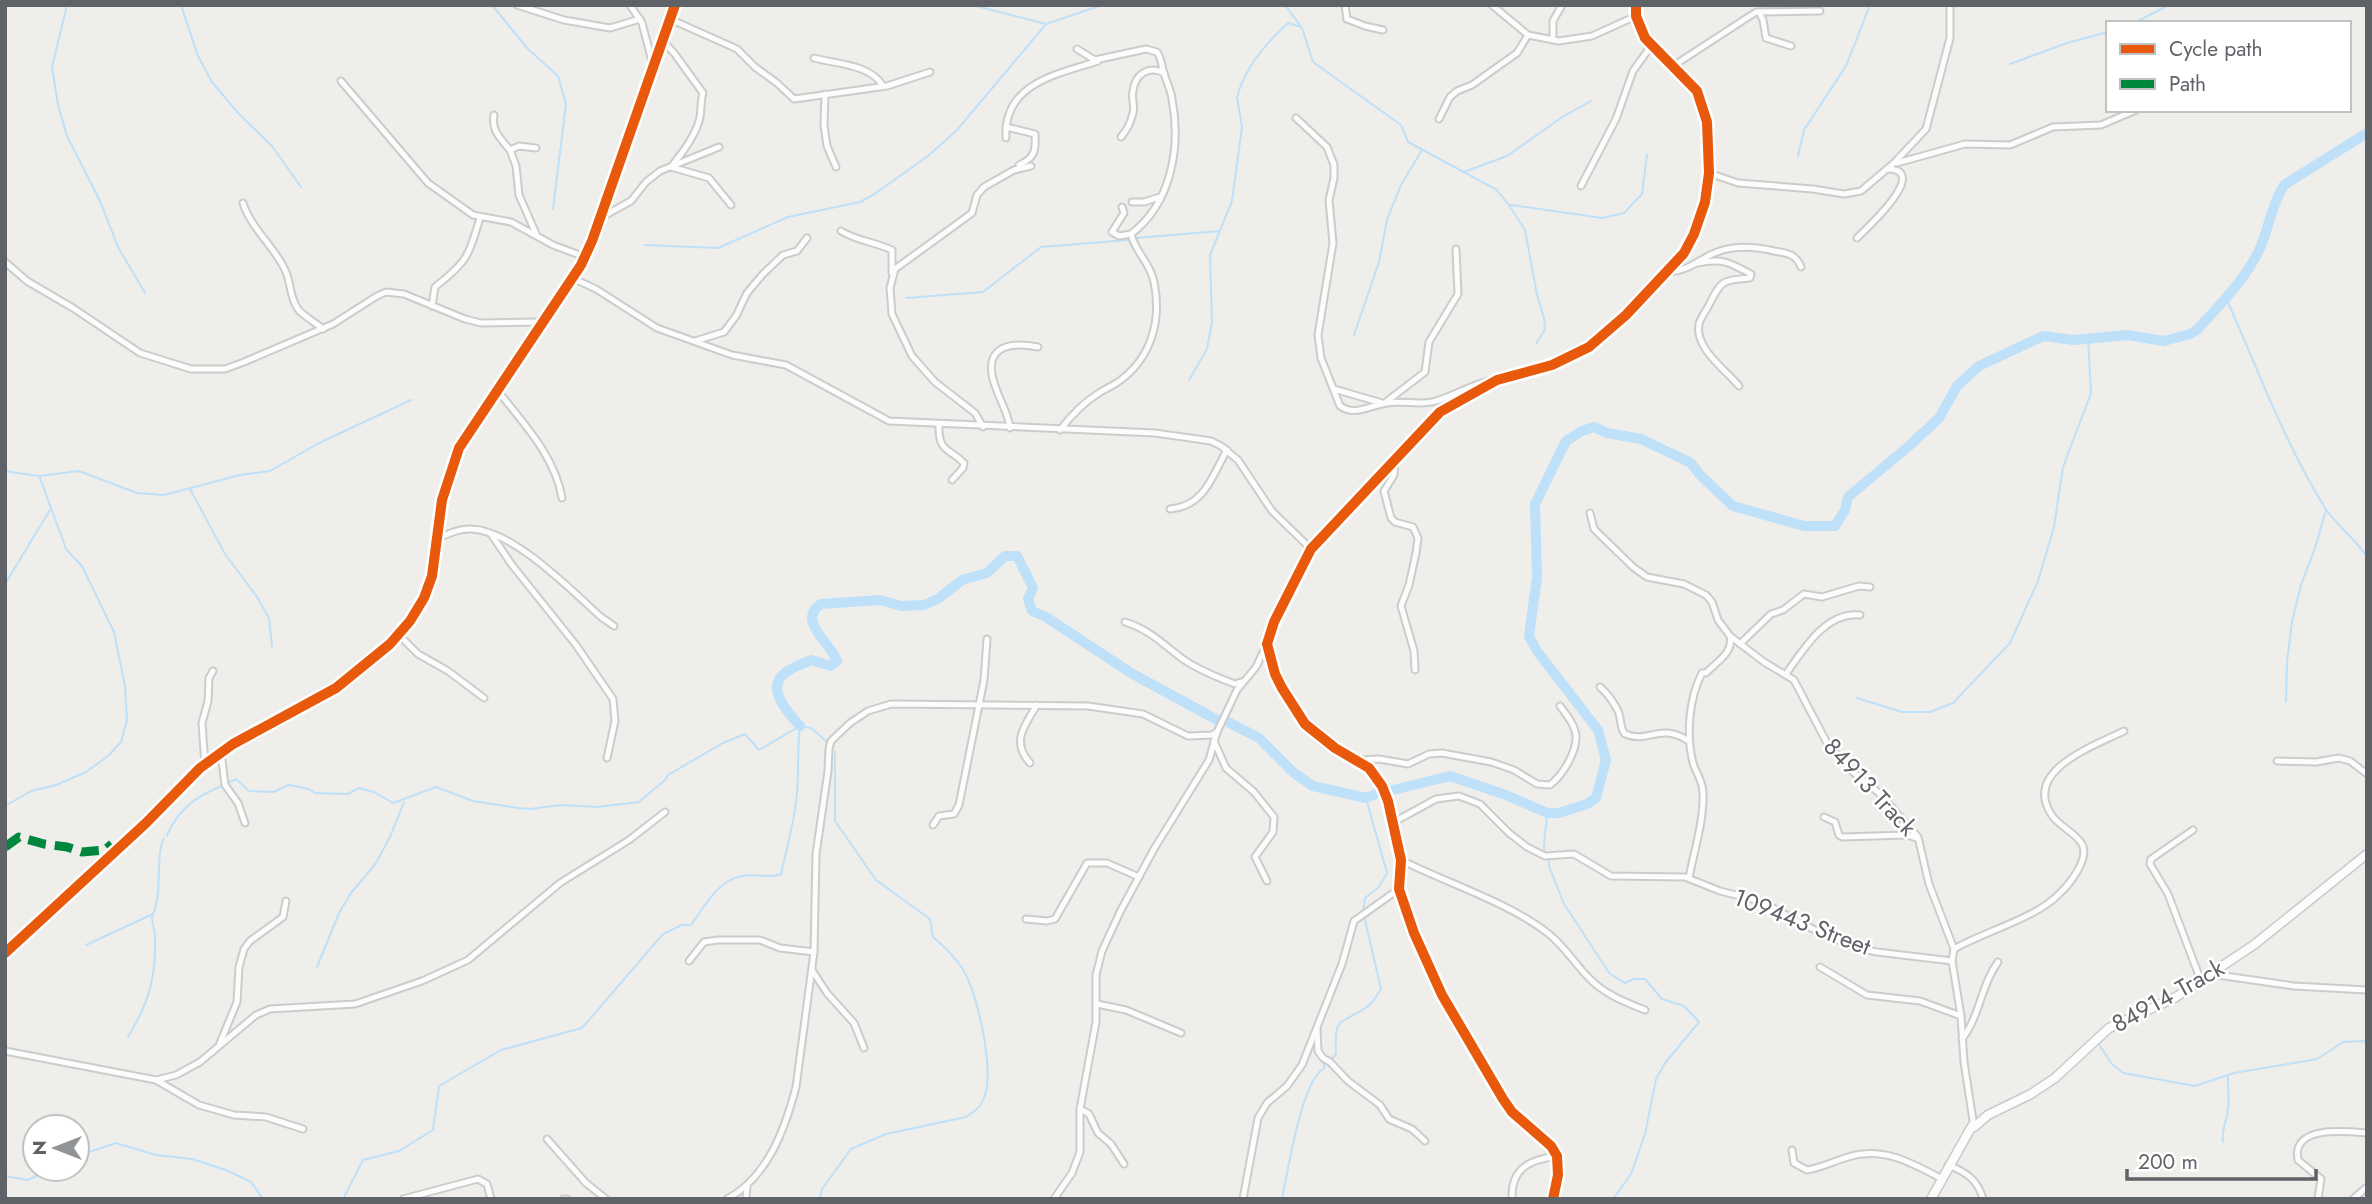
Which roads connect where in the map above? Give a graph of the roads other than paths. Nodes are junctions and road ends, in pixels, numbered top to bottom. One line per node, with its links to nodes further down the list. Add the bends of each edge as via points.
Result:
1 (517, 5): 12 (street, via 610,29)
2 (630, 5): 12 (street)
3 (675, 5): 13 (street)
4 (1345, 5): 14 (street, via 1348,21)
5 (1493, 5): 15 (street)
6 (1562, 5): 17 (street, via 1553,21)
7 (1636, 5): 11 (street)
8 (1950, 5): 40 (street, via 1950,38 1929,121)
9 (1820, 11): 10 (street)
10 (1759, 12): 19 (street, via 1766,38); 24 (street)
11 (1636, 16): 17 (street, via 1592,36); 18 (street)
12 (640, 19): 23 (street)
13 (670, 19): 16 (street); 29 (street, via 737,49 791,98)
14 (1383, 30)
15 (1528, 35): 17 (street); 33 (street, via 1512,57 1450,97)
16 (662, 40): 23 (street); 42 (street, via 703,93 696,128)
17 (1553, 40)
18 (1651, 46): 24 (street); 47 (street, via 1633,71 1623,104)
19 (1791, 46)
20 (1077, 49): 22 (street)
21 (814, 58): 28 (street, via 852,66)
22 (1101, 60): 26 (street, via 1150,49 1159,55); 34 (street, via 1042,79 1014,103)
23 (653, 65): 54 (street)
24 (1673, 66): 46 (street, via 1690,81 1702,102)
25 (930, 72): 28 (street)
26 (1164, 73): 35 (street, via 1153,68 1142,75 1133,90 1130,125); 48 (street, via 1172,100 1174,146 1171,173)
27 (341, 81): 53 (street, via 428,183)
28 (883, 86): 29 (street)
29 (825, 94): 43 (street, via 827,146)
30 (2131, 112): 40 (street, via 2101,125 2053,127 2010,145 1965,144)
31 (494, 115): 39 (street, via 492,124)
32 (1296, 118): 75 (street, via 1327,147 1334,165 1329,200 1333,243 1318,335 1321,359)
33 (1439, 119)
34 (1006, 127): 36 (street); 44 (street, via 1035,134 1035,151)
35 (1121, 137)
36 (1006, 138)
37 (719, 147): 42 (street)
38 (536, 149): 39 (street, via 519,146)
39 (510, 150): 57 (street, via 519,195)
40 (1894, 163): 45 (street)
41 (1031, 166): 44 (street)
42 (671, 167): 51 (street, via 714,181); 54 (street, via 653,176 626,204)
43 (836, 167)
44 (1015, 169): 66 (street, via 984,187 972,213 898,266)
45 (1887, 169): 46 (street, via 1861,191 1844,194 1738,183); 59 (street, via 1900,172 1901,188)
46 (1709, 173): 65 (street, via 1694,234)
47 (1581, 186)
48 (1160, 198): 49 (street); 56 (street)
49 (1132, 202)
50 (243, 203): 70 (street, via 284,268 295,306)
51 (731, 205)
52 (1122, 207): 56 (street, via 1124,213 1112,232)
53 (480, 218): 57 (street, via 511,222); 68 (street, via 469,254 436,287)
54 (600, 218): 61 (street)
55 (841, 231): 66 (street, via 852,239 892,250)
56 (1131, 234): 81 (street, via 1151,267 1156,292 1156,324 1148,349 1128,374 1091,399)
57 (537, 236): 61 (street)
58 (807, 237): 71 (street, via 797,251 783,255 763,274 724,332)
59 (1857, 238)
60 (1456, 248): 77 (street, via 1458,294 1429,342 1425,372)
61 (584, 257): 67 (street)
62 (5, 262): 70 (street, via 139,353 191,369 225,369)
63 (1698, 263): 64 (street, via 1728,249 1761,247 1789,254); 65 (street); 74 (street, via 1721,260 1751,274 1717,287 1699,323 1702,343)
64 (1801, 267)
65 (1669, 272): 73 (street, via 1589,347 1552,365)
66 (892, 276): 79 (street, via 889,302 906,346 924,371 975,413)
67 (572, 278): 69 (street); 71 (street, via 657,328)
68 (432, 306): 69 (street, via 481,323); 70 (street, via 386,292)
69 (542, 322): 76 (street)
70 (323, 329)
71 (695, 341): 78 (street, via 732,355 786,365 883,420)
72 (1038, 347): 80 (street, via 1007,345 994,356 995,383)
73 (1497, 380): 77 (street, via 1430,403); 83 (street, via 1440,412)
74 (1740, 386)
75 (1334, 389): 77 (street); 77 (street, via 1340,406 1349,411)
76 (498, 391): 85 (street, via 540,442); 89 (street, via 459,448 442,500)
77 (1384, 403)
78 (939, 425): 79 (street); 84 (street, via 942,445 964,463)
79 (983, 427): 80 (street)
80 (1010, 428): 81 (street)
81 (1060, 430): 82 (street, via 1172,435 1211,441)
82 (1227, 450): 86 (street, via 1202,496); 90 (street, via 1272,511)
83 (1395, 463): 90 (street); 100 (street, via 1384,491 1389,514 1395,522 1413,527 1418,538 1401,606)
84 (952, 480)
85 (562, 498)
86 (1170, 509)
87 (1590, 513): 96 (street, 84913 Track, via 1594,529 1641,573 1685,584 1706,595)
88 (491, 534): 89 (street, via 473,529); 94 (street, via 527,552); 114 (street, via 613,699 615,721)
89 (436, 539): 95 (street, via 424,598)
90 (1311, 549): 98 (street)
91 (1870, 587): 99 (street, via 1822,597 1804,594 1771,614)
92 (1860, 615): 102 (street, via 1843,617 1822,629)
93 (1125, 622): 103 (street, via 1153,634 1181,658 1218,678 1235,684)
94 (614, 625)
95 (398, 634): 105 (street, via 418,654); 113 (street, via 336,688)
96 (1730, 636): 99 (street, 84913 Track); 112 (street, via 1729,650 1699,680)
97 (987, 639): 107 (street)
98 (1266, 643): 103 (street); 115 (street, via 1275,674 1293,708 1318,736)
99 (1740, 644): 102 (street, 84913 Track)
100 (1415, 670)
101 (213, 671): 118 (street, via 202,723)
102 (1786, 674): 126 (street, 84913 Track, via 1799,685 1827,743 1913,830)
103 (1244, 681): 110 (street)
104 (1600, 687): 112 (street, via 1619,712 1625,734 1638,737 1668,732)
105 (484, 698)
106 (1037, 705): 107 (street); 110 (street, via 1133,712 1193,736); 117 (street, via 1019,745)
107 (979, 706): 124 (street, via 957,809 954,814 939,816); 136 (street, via 882,705 850,723 831,741 816,854)
108 (1560, 706): 115 (street, via 1574,726 1577,744 1550,785 1537,784 1491,762 1442,753 1408,764)
109 (2124, 731): 135 (street, via 2076,756 2046,782 2046,806 2083,848 2070,882 2051,902)
110 (1217, 732): 111 (street)
111 (1214, 741): 129 (street, via 1209,760); 131 (street, via 1226,768 1274,817 1273,832 1255,858)
112 (1689, 741): 130 (street, via 1703,791)
113 (221, 752): 118 (street); 123 (street, via 225,785)
114 (607, 758)
115 (1358, 760): 122 (street, via 1376,775)
116 (2277, 761): 119 (street, via 2339,758)
117 (1030, 763)
118 (205, 765): 137 (street)
119 (2367, 774)
120 (665, 812): 152 (street, via 560,883 468,960 355,1004 270,1009)
121 (1824, 817): 126 (street, via 1835,822 1842,837 1907,835 1917,838)
122 (1394, 822): 128 (street); 130 (street, 109443 Street, via 1436,799 1459,796 1480,804 1539,854 1574,854 1611,876)
123 (245, 823)
124 (933, 825)
125 (2193, 830): 144 (street, via 2150,864 2168,894)
126 (1922, 848): 135 (street, 84913 Track)
127 (2367, 854): 143 (street, 84914 Track)
128 (1401, 860): 132 (street); 147 (street, via 1524,918 1551,935 1599,986)
129 (1139, 877): 134 (street, via 1107,863 1087,863 1055,919); 146 (street, via 1097,965)
130 (1689, 878): 139 (street, 109443 Street, via 1760,901 1857,948)
131 (1266, 881)
132 (1399, 889): 149 (street, via 1354,921 1342,964); 163 (street, via 1443,995 1490,1078 1512,1112)
133 (286, 901): 152 (street, via 283,918 244,949 237,1002)
134 (1026, 919)
135 (1954, 949): 139 (street, 84913 Track)
136 (814, 952): 138 (street, via 779,948 760,940 718,940 704,942); 142 (street)
137 (5, 953)
138 (689, 961)
139 (1952, 961): 148 (street, 84913 Track)
140 (1998, 962): 151 (street)
141 (1820, 967): 148 (street, via 1867,995 1920,1001)
142 (812, 970): 153 (street, via 854,1023); 167 (street, via 791,1105 766,1163)
143 (2211, 974): 144 (street, 84914 Track); 145 (street)
144 (2201, 981): 158 (street, 84914 Track, via 2109,1028 2031,1094 1988,1115)
145 (2367, 990)
146 (1097, 1004): 150 (street); 156 (street)
147 (1645, 1010)
148 (1961, 1016): 151 (street, 84913 Track)
149 (1317, 1022): 161 (street, via 1318,1051 1323,1058 1380,1105 1389,1119); 175 (street, via 1297,1074 1258,1118)
150 (1181, 1032)
151 (1962, 1039): 158 (street, 84913 Track)
152 (219, 1046): 155 (street, via 188,1069)
153 (864, 1048)
154 (5, 1051): 155 (street)
155 (156, 1080): 157 (street, via 199,1105)
156 (1080, 1109): 164 (street, via 1089,1114 1097,1133); 174 (street, via 1077,1164)
157 (303, 1129)
158 (1971, 1129): 165 (street)
159 (2367, 1133): 180 (street, via 2321,1133 2302,1140 2297,1157 2321,1179)
160 (547, 1139): 171 (street)
161 (1425, 1141)
162 (1793, 1150): 166 (street, via 1794,1163 1807,1170 1872,1152 1891,1155)
163 (1557, 1156): 176 (street, via 1524,1167 1514,1180); 177 (street)
164 (1125, 1164)
165 (1948, 1165): 166 (street); 179 (street, via 1972,1177)
166 (1942, 1179): 178 (street)
167 (747, 1185): 172 (street); 173 (street)
168 (2367, 1186): 181 (street)
169 (403, 1199): 170 (street, via 478,1179 487,1184)
170 (491, 1199)
171 (606, 1199)
172 (727, 1199)
173 (746, 1199)
174 (1054, 1199)
175 (1243, 1199)
176 (1512, 1199)
177 (1553, 1199)
178 (1931, 1199)
179 (1983, 1199)
180 (2318, 1199)
181 (2353, 1199)

